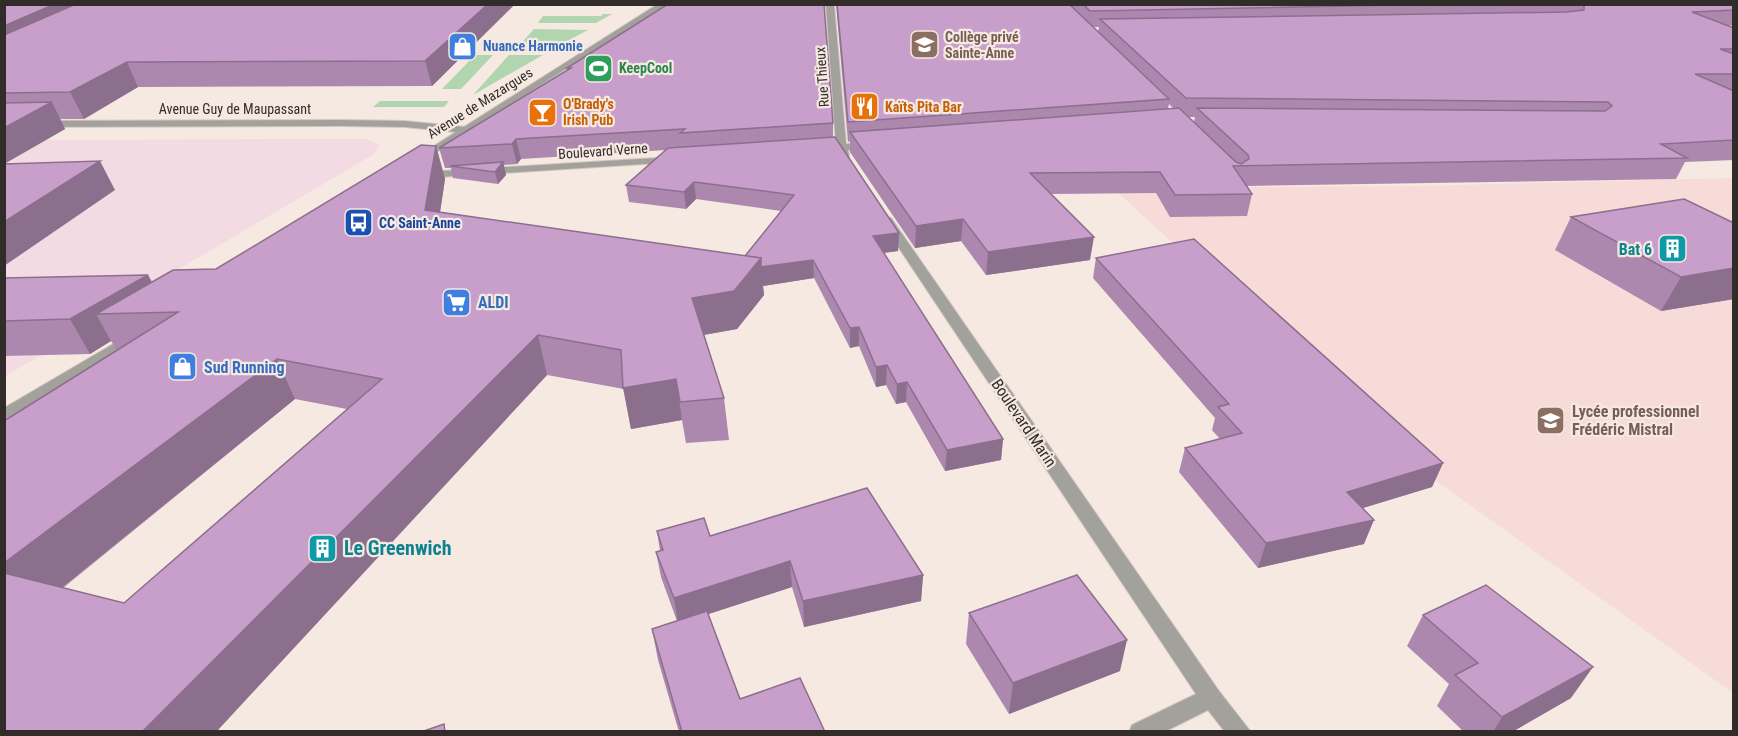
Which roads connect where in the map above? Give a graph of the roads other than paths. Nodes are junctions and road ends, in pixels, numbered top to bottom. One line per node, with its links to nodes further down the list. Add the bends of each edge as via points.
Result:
1 (664, 4): 4 (street, Avenue de Mazargues)
2 (830, 4): 6 (street, Rue Thieux)
3 (4, 124): 4 (street, Avenue Guy de Maupassant, via 342,123)
4 (465, 130): 9 (street, Avenue de Mazargues)
5 (876, 145): 6 (street)
6 (841, 147): 7 (street); 10 (street)
7 (812, 150)
8 (685, 159): 9 (street, Boulevard Verne, via 441,174)
9 (412, 167)
10 (851, 167)
11 (878, 206): 14 (street, Boulevard Marin)
12 (139, 333): 13 (street)
13 (4, 415)
14 (1210, 698): 15 (street); 16 (street, Boulevard Marin)
15 (1140, 732)
16 (1240, 732)

